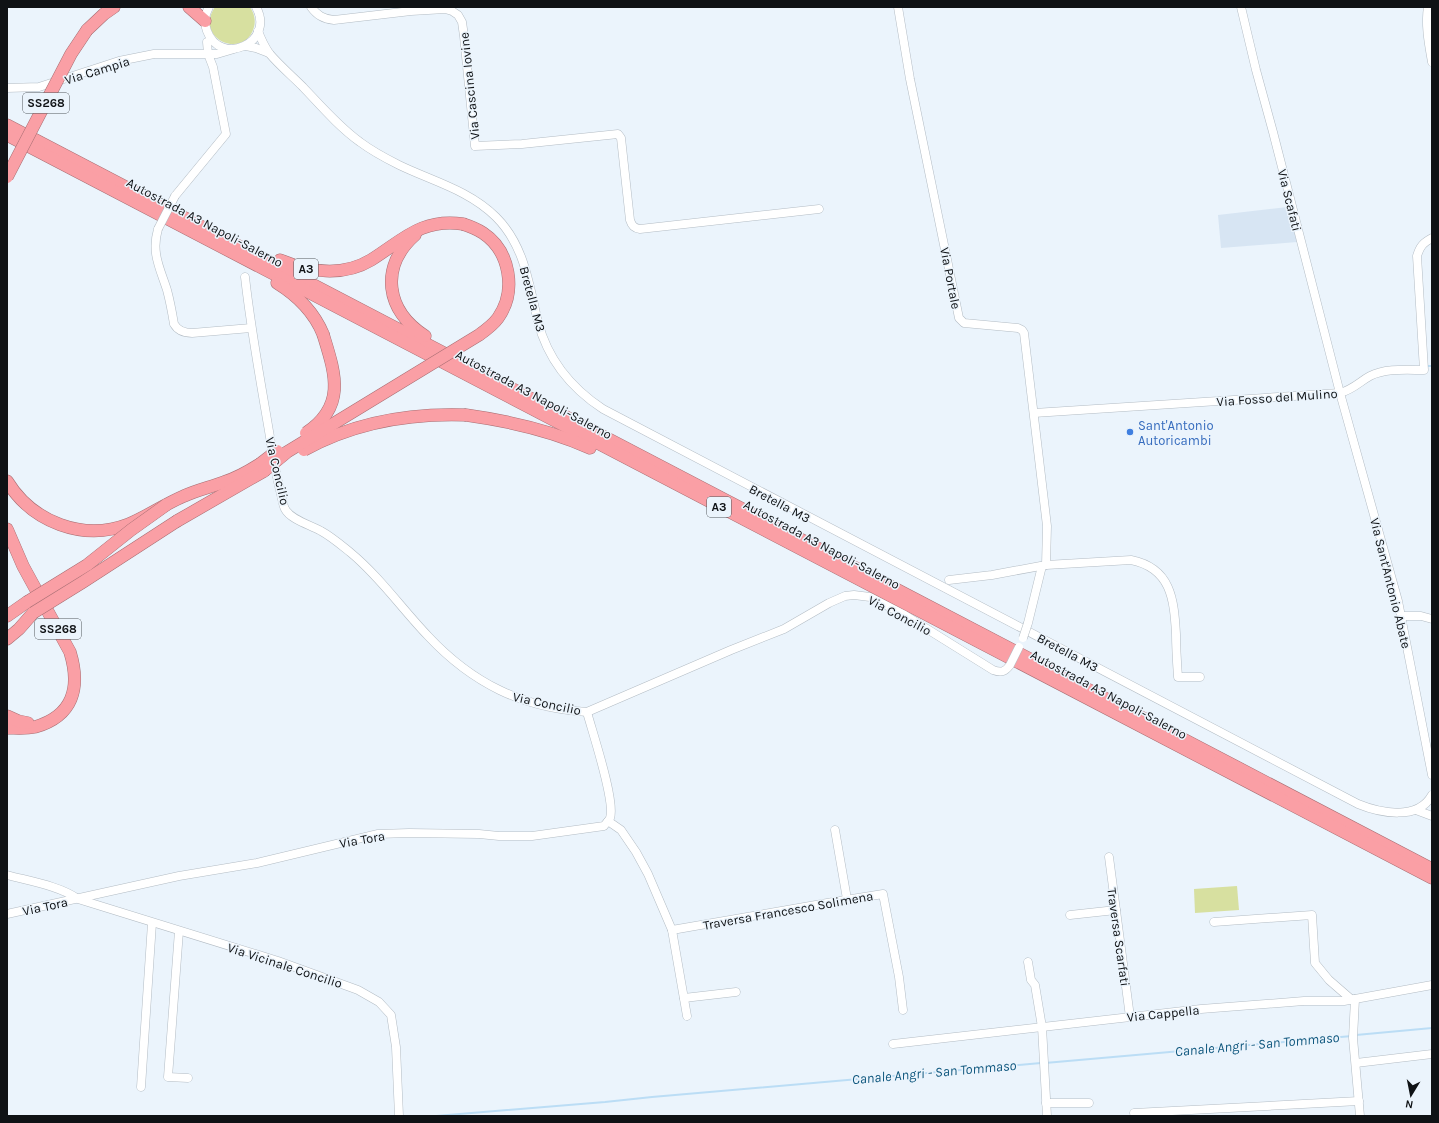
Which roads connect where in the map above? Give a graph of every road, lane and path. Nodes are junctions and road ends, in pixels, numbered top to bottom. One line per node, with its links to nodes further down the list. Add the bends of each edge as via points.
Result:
1 (114, 7): 26 (highway, SS268, bridge, via 87,30 71,54)
2 (189, 7): 11 (highway)
3 (196, 7): 4 (highway)
4 (204, 7)
5 (209, 7): 11 (street)
6 (256, 7): 12 (street, via 260,19)
7 (311, 7): 27 (street, Via Cascina Iovine, via 325,19 334,20 438,9 452,11 458,15 464,36 475,146 618,134 622,146 630,220 635,228)
8 (898, 7): 35 (street, Via Portale, via 910,79 959,318 964,324 1022,330)
9 (1241, 7): 34 (street, Via Scafati)
10 (1428, 7): 21 (street, via 1428,40)
11 (205, 21): 13 (street)
12 (258, 31): 15 (street); 18 (street, Bretella M3)
13 (208, 33): 14 (street); 16 (street, via 216,43 227,49)
14 (207, 42): 19 (street, via 201,49); 20 (street)
15 (246, 46): 16 (street, Via Campia); 18 (street, Bretella M3)
16 (234, 49): 17 (street, Via Campia)
17 (225, 52): 20 (street, Via Campia); 22 (street, via 215,60)
18 (269, 53): 57 (street, Bretella M3, via 359,141 400,165 458,190 486,208 506,228 521,254 538,323 550,354 568,380 591,401 650,435 1358,804 1384,811)
19 (187, 54): 20 (street, Via Campia); 23 (street, Via Campia, via 154,54 119,61 39,87)
20 (208, 54): 22 (street)
21 (1432, 62)
22 (213, 67): 32 (street, bridge, via 226,134 176,196 158,229 156,255 176,328 186,333)
23 (7, 88)
24 (7, 125): 28 (highway, Autostrada A3 Napoli-Salerno / A3)
25 (7, 135): 28 (highway, Autostrada A3 Napoli-Salerno / A3)
26 (7, 177)
27 (819, 209)
28 (182, 221): 29 (highway, A3, via 242,241 289,264 324,271 346,270 358,266 414,231); 33 (highway, Autostrada A3 Napoli-Salerno / A3); 36 (highway, A3, bridge, via 212,247 269,278 294,295 313,314 323,334 335,378 331,404 314,428); 38 (highway, Autostrada A3 Napoli-Salerno / A3)
29 (426, 227): 33 (highway, A3, via 407,242 393,268 392,288 398,309 412,327 424,336 462,356); 36 (highway, A3, bridge, via 436,223 463,224 483,232 500,251 506,263 509,285 508,296 498,318 479,335)
30 (1432, 238): 34 (street, Via Fosso del Mulino, via 1422,243 1417,256 1424,366 1386,371)
31 (245, 277): 32 (street, Via Concilio)
32 (251, 328): 51 (street, Via Concilio, via 277,480 288,514 322,531 353,555 376,577 427,636 473,675 518,699)
33 (514, 389): 61 (highway, Autostrada A3 Napoli-Salerno / A3)
34 (1340, 393): 35 (street, Via Fosso del Mulino); 46 (street, Via Sant'Antonio Abate)
35 (1034, 413): 42 (street, Via Portale, via 1047,526)
36 (262, 467): 38 (highway, A3, bridge, via 339,434 377,422 426,415 466,415 523,425 577,442 649,477); 39 (highway, A3); 40 (highway, A3)
37 (7, 481): 39 (highway, bridge, via 30,508 46,519 68,527 96,530 117,527 129,524)
38 (714, 504): 63 (highway, Autostrada A3 Napoli-Salerno / A3)
39 (166, 505): 45 (highway, SS268, bridge, via 87,565)
40 (176, 521): 44 (highway, SS268, bridge)
41 (7, 529): 53 (highway, SS268, via 23,566 70,652 75,672 74,690 70,700 60,714)
42 (1044, 566): 43 (street); 50 (street, via 1131,560 1150,567 1164,580 1172,596 1178,677); 51 (street, Via Concilio, bridge, via 1023,638 1010,665 1003,672 993,670 904,614 870,597 854,595 830,603 784,629)
43 (949, 580)
44 (33, 613): 48 (highway, SS268); 49 (highway, SS268)
45 (7, 616)
46 (1401, 616): 47 (street); 55 (street, Via Sant'Antonio Abate)
47 (1432, 619)
48 (7, 631)
49 (7, 639)
50 (1200, 677)
51 (587, 712): 58 (street, via 610,801)
52 (7, 716): 53 (highway, via 26,723)
53 (44, 723): 54 (highway, SS268, via 34,727)
54 (7, 728)
55 (1432, 775)
56 (1432, 796): 57 (street, Bretella M3)
57 (1427, 811)
58 (608, 821): 64 (street, Via Tora, via 604,826 532,836 378,834 257,863 179,876); 71 (street, via 621,830 636,852)
59 (835, 830): 65 (street)
60 (1109, 857): 66 (street, Traversa Scarfati)
61 (1432, 868)
62 (7, 875): 64 (street, Via Vicinale Concilio, via 71,894)
63 (1432, 878)
64 (78, 899): 67 (street, Via Tora); 70 (street, Via Vicinale Concilio)
65 (848, 900): 71 (street, Traversa Francesco Solimena); 78 (street, Traversa Francesco Solimena, via 883,894)
66 (1116, 910): 68 (street); 80 (street, Traversa Scarfati)
67 (7, 914)
68 (1070, 915)
69 (1214, 922): 77 (street, via 1312,914 1315,963 1334,985)
70 (152, 923): 72 (street, Via Vicinale Concilio); 86 (street)
71 (672, 930): 76 (street)
72 (179, 931): 85 (street, via 168,1077); 92 (street, Via Vicinale Concilio, via 278,961 358,990 379,1002 391,1015 396,1047)
73 (1028, 962): 81 (street, via 1031,980 1035,985)
74 (1432, 985): 77 (street, Via Cappella)
75 (736, 992): 76 (street)
76 (684, 998): 79 (street)
77 (1354, 999): 80 (street, Via Cappella, via 1201,1009); 84 (street, via 1353,1035)
78 (903, 1010)
79 (687, 1016)
80 (1130, 1017): 81 (street, Via Cappella)
81 (1042, 1027): 82 (street, Via Cappella); 88 (street)
82 (893, 1044)
83 (1432, 1054): 84 (street)
84 (1356, 1063): 87 (street)
85 (188, 1078)
86 (141, 1087)
87 (1359, 1101): 91 (street); 94 (street)
88 (1046, 1103): 89 (street); 93 (street)
89 (1089, 1103)
90 (1134, 1112): 91 (street)
91 (1169, 1113)
92 (399, 1114)
93 (1046, 1116)
94 (1360, 1116)

